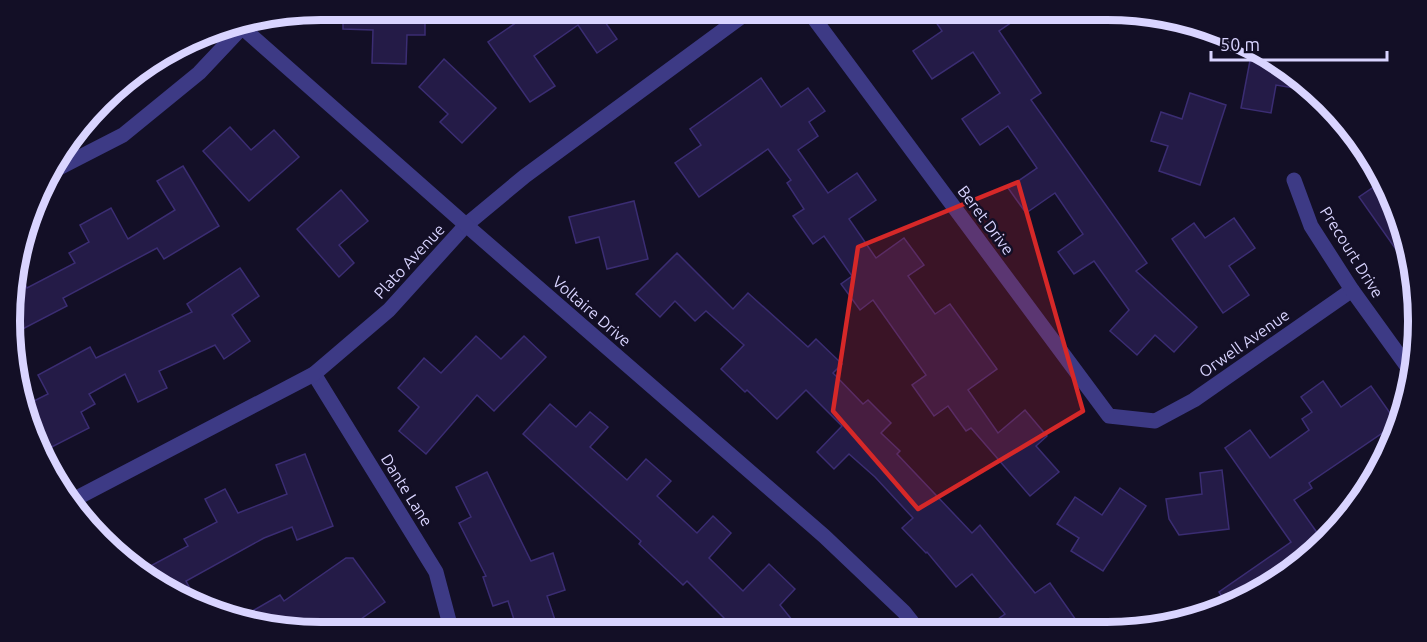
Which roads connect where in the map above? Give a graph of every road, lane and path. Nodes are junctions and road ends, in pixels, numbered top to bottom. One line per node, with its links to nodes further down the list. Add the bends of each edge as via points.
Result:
1 (737, 20): 7 (street, Plato Avenue, via 525,176)
2 (815, 20): 11 (street, Beret Drive, via 1109,416)
3 (247, 29): 7 (street, Voltaire Drive)
4 (234, 33): 5 (street, via 199,73 123,135)
5 (62, 166)
6 (1294, 180): 8 (street, Precourt Drive, via 1311,226)
7 (466, 225): 10 (street, Plato Avenue, via 389,310); 14 (street, Voltaire Drive, via 824,536)
8 (1352, 290): 9 (street, Precourt Drive); 11 (street, Orwell Avenue, via 1194,400)
9 (1404, 364)
10 (314, 374): 12 (street, Plato Avenue); 13 (street, Dante Lane, via 436,572)
11 (1155, 422)
12 (77, 498)
13 (449, 622)
14 (912, 622)

